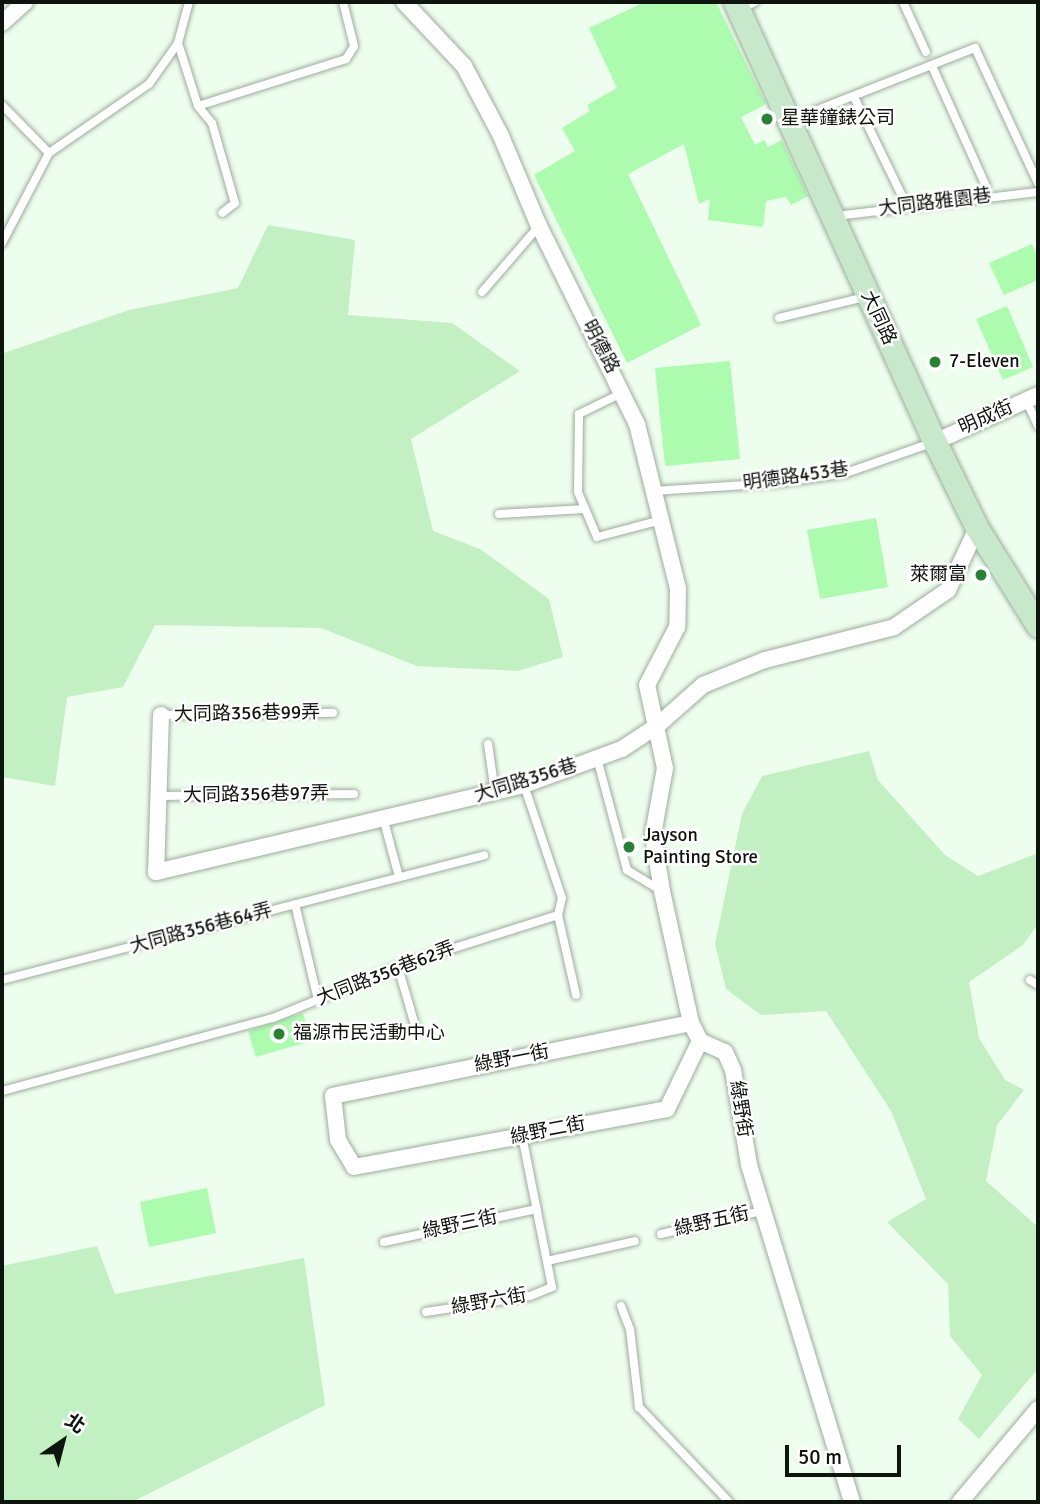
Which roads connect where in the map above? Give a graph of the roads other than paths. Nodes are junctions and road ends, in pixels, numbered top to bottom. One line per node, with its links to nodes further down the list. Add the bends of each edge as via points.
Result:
1 (25, 2): 7 (street)
2 (189, 2): 8 (lane)
3 (343, 2): 13 (lane, via 354,46 345,59)
4 (404, 2): 22 (street, 明德路, via 464,66 501,136)
5 (903, 2): 9 (lane)
6 (743, 4): 14 (street, 大同路)
7 (2, 23)
8 (178, 43): 13 (lane); 15 (lane, via 149,84)
9 (926, 52)
10 (932, 66): 11 (lane); 16 (lane, via 975,48); 17 (lane)
11 (854, 97): 14 (lane); 19 (lane)
12 (2, 105): 15 (lane)
13 (198, 106): 20 (lane, via 212,123 235,202)
14 (789, 121): 21 (street, 大同路)
15 (49, 153): 23 (lane)
16 (1038, 183)
17 (986, 186)
18 (1038, 191): 21 (lane, 大同路雅園巷)
19 (903, 198)
20 (222, 213)
21 (831, 217): 25 (street, 大同路)
22 (539, 226): 24 (lane); 27 (street, 明德路)
23 (2, 243)
24 (482, 292)
25 (868, 296): 26 (lane); 30 (street, 大同路)
26 (779, 318)
27 (624, 392): 31 (street, 明德路); 32 (lane, via 579,414 578,492)
28 (1032, 398): 29 (lane); 30 (street, 明成街)
29 (1038, 426)
30 (935, 442): 31 (lane, 明德路453巷, via 846,473); 35 (street, 大同路)
31 (653, 491): 34 (street, 明德路)
32 (585, 509): 33 (lane); 34 (lane, via 597,537)
33 (499, 514)
34 (661, 520): 39 (street, 明德路, via 678,588 677,627 648,685)
35 (977, 528): 36 (street, 大同路); 39 (street, 大同路356巷, via 948,590 894,627 765,660 702,685)
36 (1038, 626)
37 (333, 713): 38 (lane, 大同路356巷99弄)
38 (161, 715): 45 (street, 大同路356巷)
39 (658, 725): 41 (street, 大同路356巷, via 622,749); 49 (street, 綠野街, via 665,768 653,835)
40 (488, 744): 43 (lane)
41 (597, 758): 42 (street, 大同路356巷); 49 (lane, via 627,870)
42 (524, 785): 43 (street, 大同路356巷); 51 (lane, via 562,898)
43 (495, 792): 46 (street, 大同路356巷)
44 (354, 794): 45 (lane, 大同路356巷97弄)
45 (159, 796): 46 (street, 大同路356巷, via 156,872)
46 (384, 821): 48 (lane)
47 (484, 855): 48 (lane, 大同路356巷64弄)
48 (399, 877): 50 (lane, 大同路356巷64弄)
49 (662, 891): 58 (street, 綠野街)
50 (295, 904): 53 (lane, 大同路356巷64弄); 57 (lane)
51 (558, 915): 52 (lane, 大同路356巷62弄); 56 (lane)
52 (398, 967): 57 (lane, 大同路356巷62弄); 59 (lane)
53 (2, 980)
54 (1030, 980): 55 (lane)
55 (1038, 985)
56 (576, 995)
57 (318, 1000): 61 (lane, 大同路356巷62弄, via 273,1018)
58 (691, 1023): 60 (street, 綠野街); 63 (street, 綠野一街, via 333,1096 338,1140)
59 (415, 1025)
60 (701, 1041): 62 (street, 綠野二街, via 667,1109); 65 (street, 綠野街, via 725,1052 733,1070)
61 (2, 1091)
62 (522, 1136): 63 (street, 綠野二街); 64 (lane)
63 (354, 1167)
64 (537, 1209): 68 (lane, 綠野三街); 69 (lane)
65 (762, 1211): 66 (lane, 綠野五街); 74 (street, 綠野街)
66 (661, 1234)
67 (635, 1241): 69 (lane)
68 (384, 1242)
69 (547, 1261): 71 (lane, 綠野六街, via 552,1287 530,1296)
70 (621, 1306): 73 (lane, via 629,1329 639,1407)
71 (426, 1312)
72 (1038, 1409): 75 (street)
73 (729, 1502)
74 (852, 1502)
75 (960, 1502)

